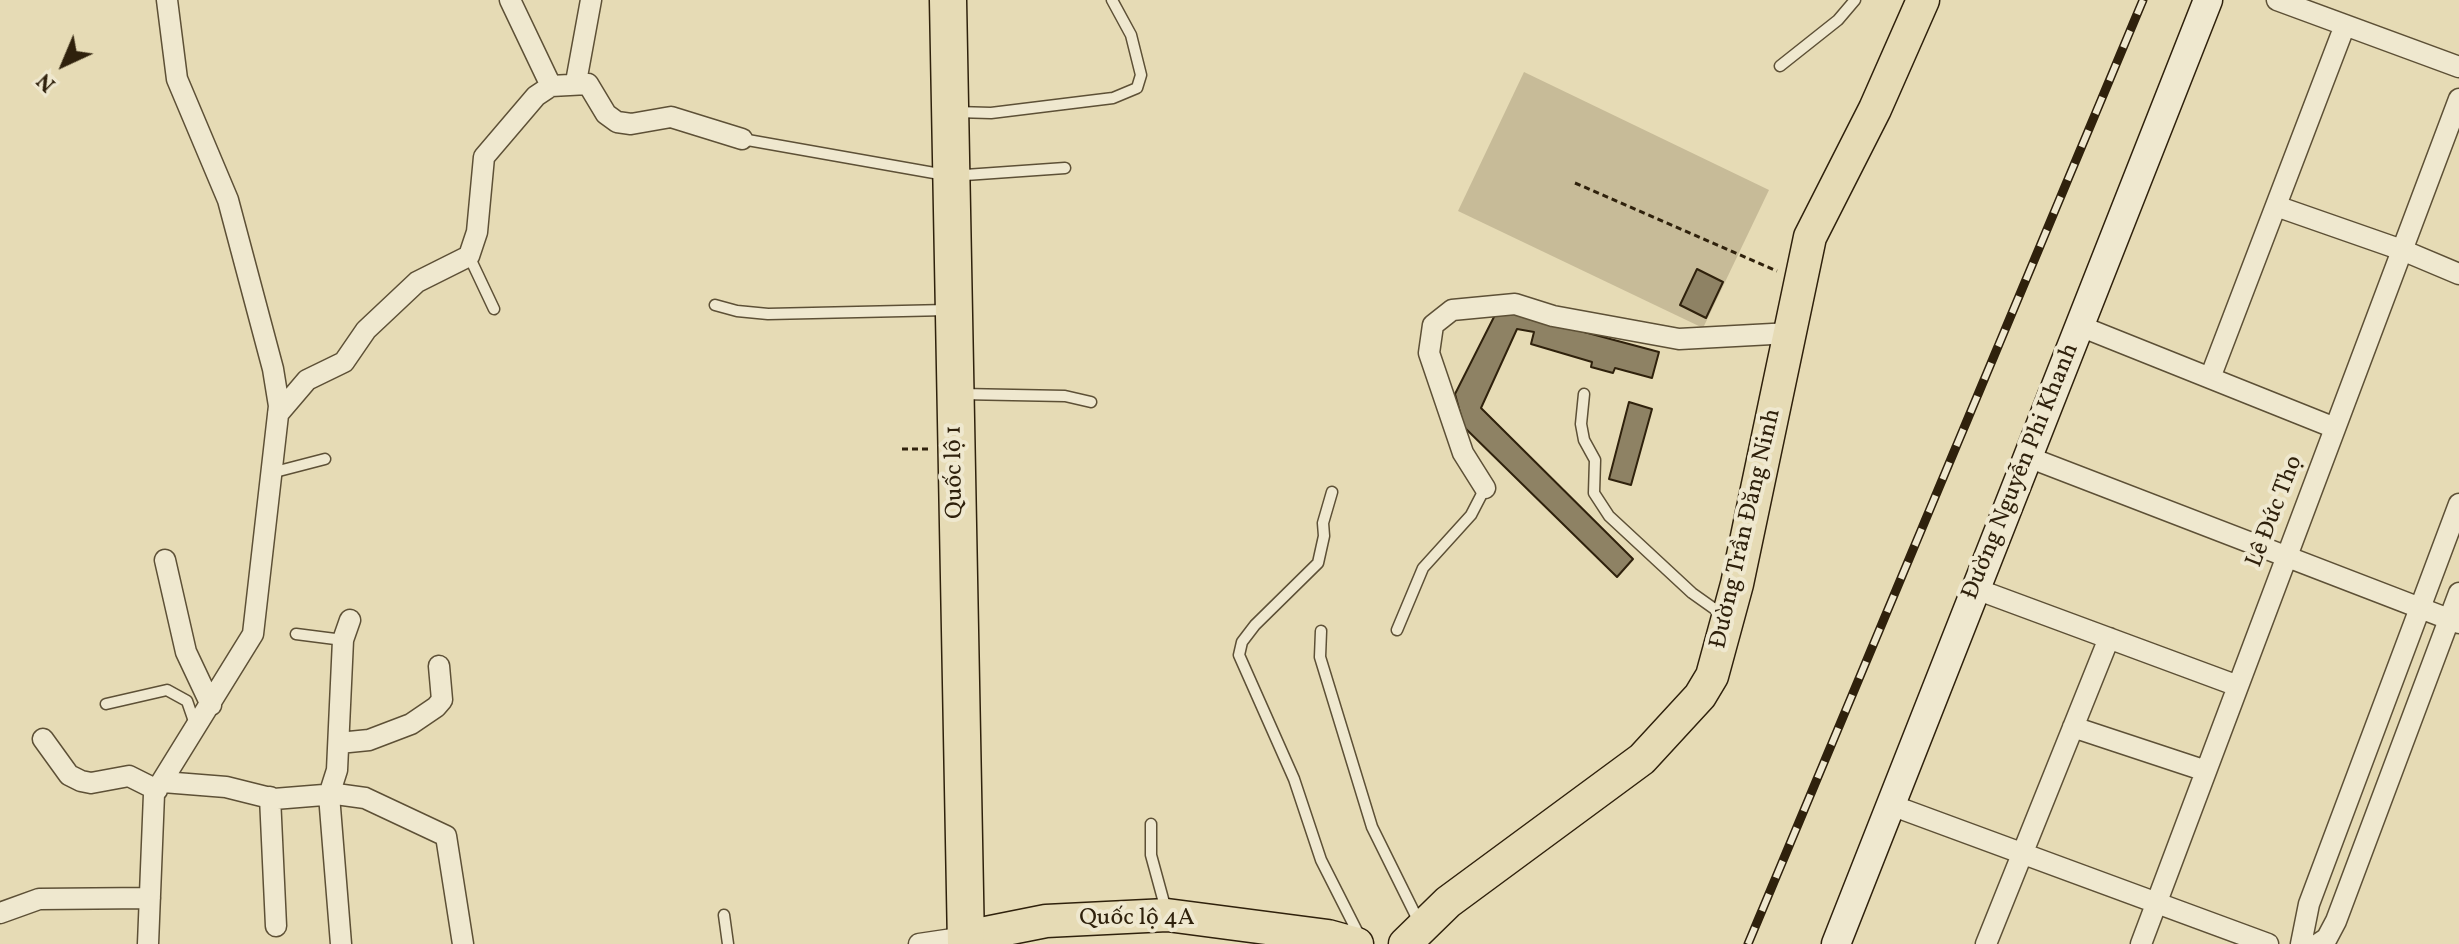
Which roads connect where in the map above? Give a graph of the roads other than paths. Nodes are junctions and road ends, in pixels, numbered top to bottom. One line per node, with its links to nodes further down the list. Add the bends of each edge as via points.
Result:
1 (167, 0): 33 (street, via 177,79 228,200 273,369)
2 (510, 0): 14 (street)
3 (591, 0): 13 (street)
4 (948, 0): 16 (highway, Quốc lộ 1)
5 (1112, 0): 16 (lane, via 1131,35 1141,75 1137,88 1113,98 991,113)
6 (1855, 0): 11 (lane)
7 (1923, 0): 28 (main road, Đường Trần Đăng Ninh, via 1810,237)
8 (2208, 0): 27 (street, Đường Nguyễn Phi Khanh)
9 (2277, 0): 10 (street)
10 (2345, 25): 12 (street); 20 (street)
11 (1780, 66)
12 (2459, 67)
13 (576, 82): 14 (street); 17 (street, via 593,87 606,114 617,122 671,117)
14 (551, 86): 22 (street, via 536,96 484,157 477,232)
15 (2459, 99): 21 (street, Lê Đức Thọ)
16 (950, 112): 19 (highway, Quốc lộ 1)
17 (742, 139): 19 (lane)
18 (1065, 168): 19 (lane)
19 (951, 176): 26 (highway, Quốc lộ 1)
20 (2276, 206): 21 (street); 29 (street)
21 (2402, 250): 23 (street); 34 (street, Lê Đức Thọ)
22 (469, 256): 25 (lane); 33 (street, via 417,282 366,330 344,362 307,380)
23 (2459, 274)
24 (715, 305): 26 (lane, via 768,314)
25 (494, 309)
26 (953, 310): 30 (highway, Quốc lộ 1)
27 (2080, 326): 29 (street); 35 (street, Đường Nguyễn Phi Khanh)
28 (1791, 333): 38 (street, via 1679,339 1515,304 1452,310 1433,325 1429,353 1458,442); 46 (main road, Đường Trần Đăng Ninh)
29 (2210, 378): 34 (street)
30 (955, 394): 32 (lane, via 1065,396); 76 (highway, Quốc lộ 1)
31 (1584, 394): 46 (lane, via 1581,424 1595,460 1594,493 1609,516 1692,593)
32 (1091, 402)
33 (278, 414): 37 (street)
34 (2335, 428): 41 (street, Lê Đức Thọ)
35 (2028, 457): 41 (street); 43 (street, Đường Nguyễn Phi Khanh)
36 (325, 459): 37 (lane)
37 (269, 474): 57 (street, via 253,634)
38 (1485, 488): 49 (lane, via 1471,515 1423,568)
39 (1332, 492): 83 (lane, via 1318,563 1255,625 1239,655 1294,779 1321,860)
40 (2459, 504): 45 (street)
41 (2287, 557): 45 (street); 55 (street, Lê Đức Thọ)
42 (165, 560): 57 (street, via 186,652)
43 (1976, 589): 52 (street); 66 (street, Đường Nguyễn Phi Khanh)
44 (2459, 593): 48 (street)
45 (2421, 605): 48 (street); 88 (street, via 2309,904)
46 (1728, 618): 75 (main road, Đường Trần Đăng Ninh, via 1712,676 1700,696 1642,759 1448,902)
47 (350, 620): 53 (street)
48 (2454, 620): 89 (street, via 2336,921)
49 (1397, 630)
50 (1321, 631): 75 (lane, via 1320,657 1372,827)
51 (296, 634): 53 (lane)
52 (2109, 638): 55 (street); 58 (street)
53 (343, 640): 61 (street)
54 (439, 666): 61 (street, via 442,700 436,707 411,724 369,740)
55 (2238, 686): 62 (street, Lê Đức Thọ)
56 (106, 704): 59 (lane, via 167,690 187,701)
57 (211, 705): 59 (street)
58 (2073, 727): 62 (street); 68 (street)
59 (196, 729): 63 (street)
60 (43, 739): 63 (street, via 69,775 81,781 129,776)
61 (339, 743): 64 (street)
62 (2206, 771): 70 (street, Lê Đức Thọ)
63 (160, 786): 65 (street, via 226,787); 69 (street, via 154,794)
64 (329, 795): 65 (street); 78 (street); 79 (street, via 365,798 446,836)
65 (270, 797): 74 (street)
66 (1891, 805): 68 (street); 84 (street, Đường Nguyễn Phi Khanh)
67 (1151, 824): 73 (lane, via 1151,855)
68 (2021, 855): 70 (street); 85 (street)
69 (150, 898): 71 (street, via 39,899); 77 (street)
70 (2156, 903): 86 (street, Lê Đức Thọ); 87 (street)
71 (0, 913)
72 (724, 915): 80 (lane)
73 (1167, 915): 76 (main road, Quốc lộ 4A, via 1046,921); 82 (main road, Quốc lộ 4A)
74 (276, 926)
75 (1413, 935)
76 (966, 941): 81 (street)
77 (148, 944)
78 (341, 944)
79 (463, 944)
80 (728, 944)
81 (919, 944)
82 (1357, 944)
83 (1364, 944)
84 (1836, 944)
85 (1986, 944)
86 (2141, 944)
87 (2268, 944)
88 (2301, 944)
89 (2318, 944)

